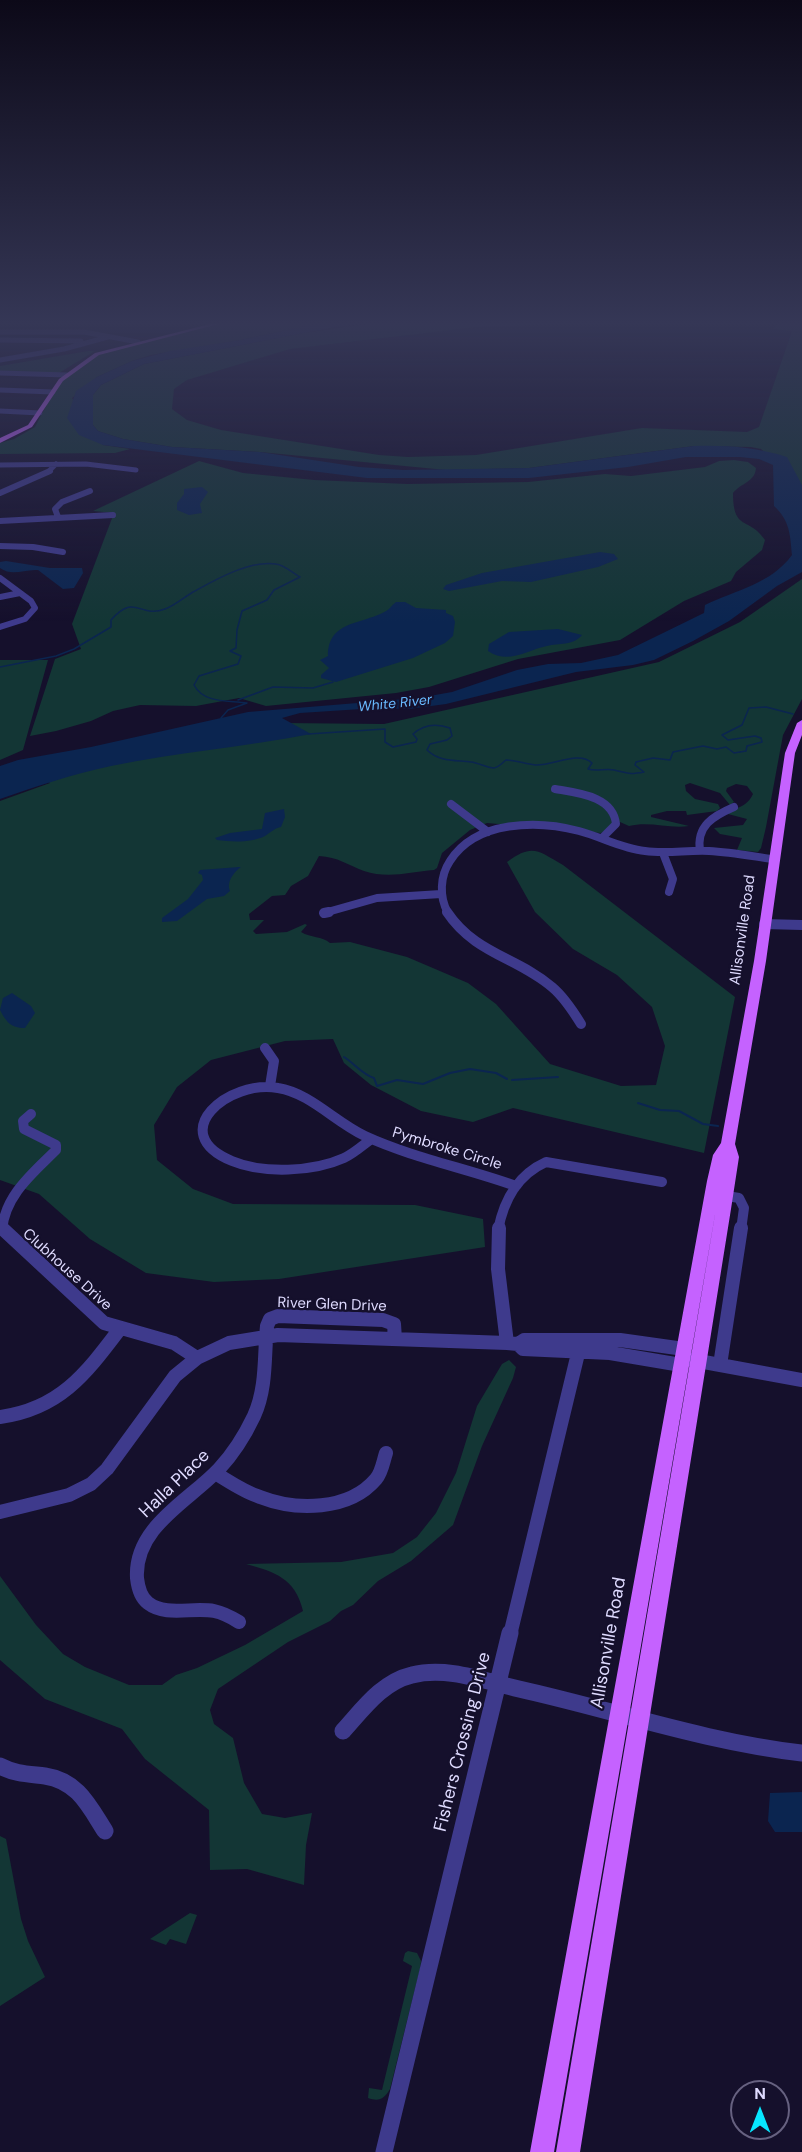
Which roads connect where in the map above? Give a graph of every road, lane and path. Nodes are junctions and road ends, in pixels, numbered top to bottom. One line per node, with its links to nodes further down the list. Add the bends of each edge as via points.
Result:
1 (32, 421): 2 (main road)
2 (1, 440)
3 (56, 464): 4 (street); 5 (street); 7 (street, via 48,473)
4 (0, 465)
5 (136, 470)
6 (90, 491): 9 (street, via 58,504 54,509)
7 (0, 493)
8 (113, 515): 9 (street)
9 (58, 517): 11 (street)
10 (0, 521): 11 (street)
11 (8, 521): 12 (street)
12 (2, 530)
13 (0, 546): 14 (street)
14 (63, 552)
15 (0, 578): 16 (street)
16 (20, 593): 17 (street); 18 (street, via 33,603 33,612 22,621)
17 (0, 597)
18 (0, 627)
19 (802, 723): 20 (main road, Allisonville Road)
20 (797, 748): 28 (main road, Allisonville Road)
21 (555, 789): 25 (street, via 590,797 611,809 616,824)
22 (451, 804): 24 (street)
23 (734, 807): 26 (street, via 703,825 698,840)
24 (488, 832): 25 (street, via 518,826 549,826); 30 (street, via 466,842 452,856)
25 (602, 838): 27 (street, via 640,851)
26 (700, 851): 27 (street); 28 (street)
27 (663, 853): 29 (street, via 673,879)
28 (772, 859): 33 (main road, Allisonville Road)
29 (669, 892)
30 (441, 894): 31 (street, via 377,898); 35 (street, via 447,913 465,935 552,987)
31 (324, 913)
32 (802, 919): 33 (street)
33 (765, 921): 34 (street); 40 (main road, Allisonville Road)
34 (802, 924)
35 (581, 1024)
36 (265, 1048): 37 (street, via 276,1063)
37 (270, 1086): 39 (street, Pymbroke Circle, via 296,1093); 39 (street, Pymbroke Circle, via 231,1092 207,1112 203,1120 209,1146 230,1161 254,1167 316,1166 346,1157)
38 (31, 1114): 44 (street, Clubhouse Drive, via 23,1121 24,1129 52,1141 56,1150 8,1200 1,1215 2,1230 95,1316)
39 (370, 1140): 42 (street, Pymbroke Circle)
40 (728, 1144): 43 (main road, Allisonville Road, via 732,1157); 50 (main road, Allisonville Road, via 720,1155 714,1181)
41 (662, 1182): 42 (street, via 546,1162)
42 (516, 1186): 47 (street, via 497,1229 498,1276)
43 (727, 1196): 50 (main road, Allisonville Road); 51 (street, via 742,1200 744,1208)
44 (119, 1330): 49 (street, Clubhouse Drive, via 169,1340); 53 (street, via 70,1388 53,1402 31,1413)
45 (266, 1335): 46 (street, River Glen Drive); 46 (street, River Glen Drive, via 270,1319 288,1317 387,1321 396,1328); 49 (street, River Glen Drive, via 229,1342); 55 (street, Halla Place, via 261,1394 255,1414)
46 (395, 1339): 47 (street, River Glen Drive)
47 (513, 1344): 48 (street, River Glen Drive, via 523,1349)
48 (580, 1346): 50 (street, River Glen Drive, via 619,1354); 58 (street, Fishers Crossing Drive)
49 (197, 1358): 56 (street, River Glen Drive, via 175,1376 97,1480 69,1495)
50 (687, 1358): 51 (street, River Glen Drive); 59 (main road, Allisonville Road)
51 (720, 1365): 52 (street, River Glen Drive)
52 (802, 1380)
53 (0, 1417)
54 (386, 1453): 55 (street, via 381,1471 372,1483 354,1495 317,1506 261,1499)
55 (215, 1473): 57 (street, Halla Place, via 161,1519 150,1534 139,1560 138,1585 143,1599 156,1608 216,1610)
56 (0, 1512)
57 (239, 1622)
58 (497, 1683): 59 (street); 60 (street, via 448,1672 411,1675 385,1686); 64 (street, Fishers Crossing Drive)
59 (636, 1717): 61 (street, via 759,1748); 65 (main road, Allisonville Road); 66 (main road, Allisonville Road)
60 (343, 1731)
61 (802, 1753)
62 (0, 1766): 63 (street, via 23,1775 67,1782)
63 (105, 1831)
64 (384, 2152)
65 (542, 2152)
66 (568, 2152)

